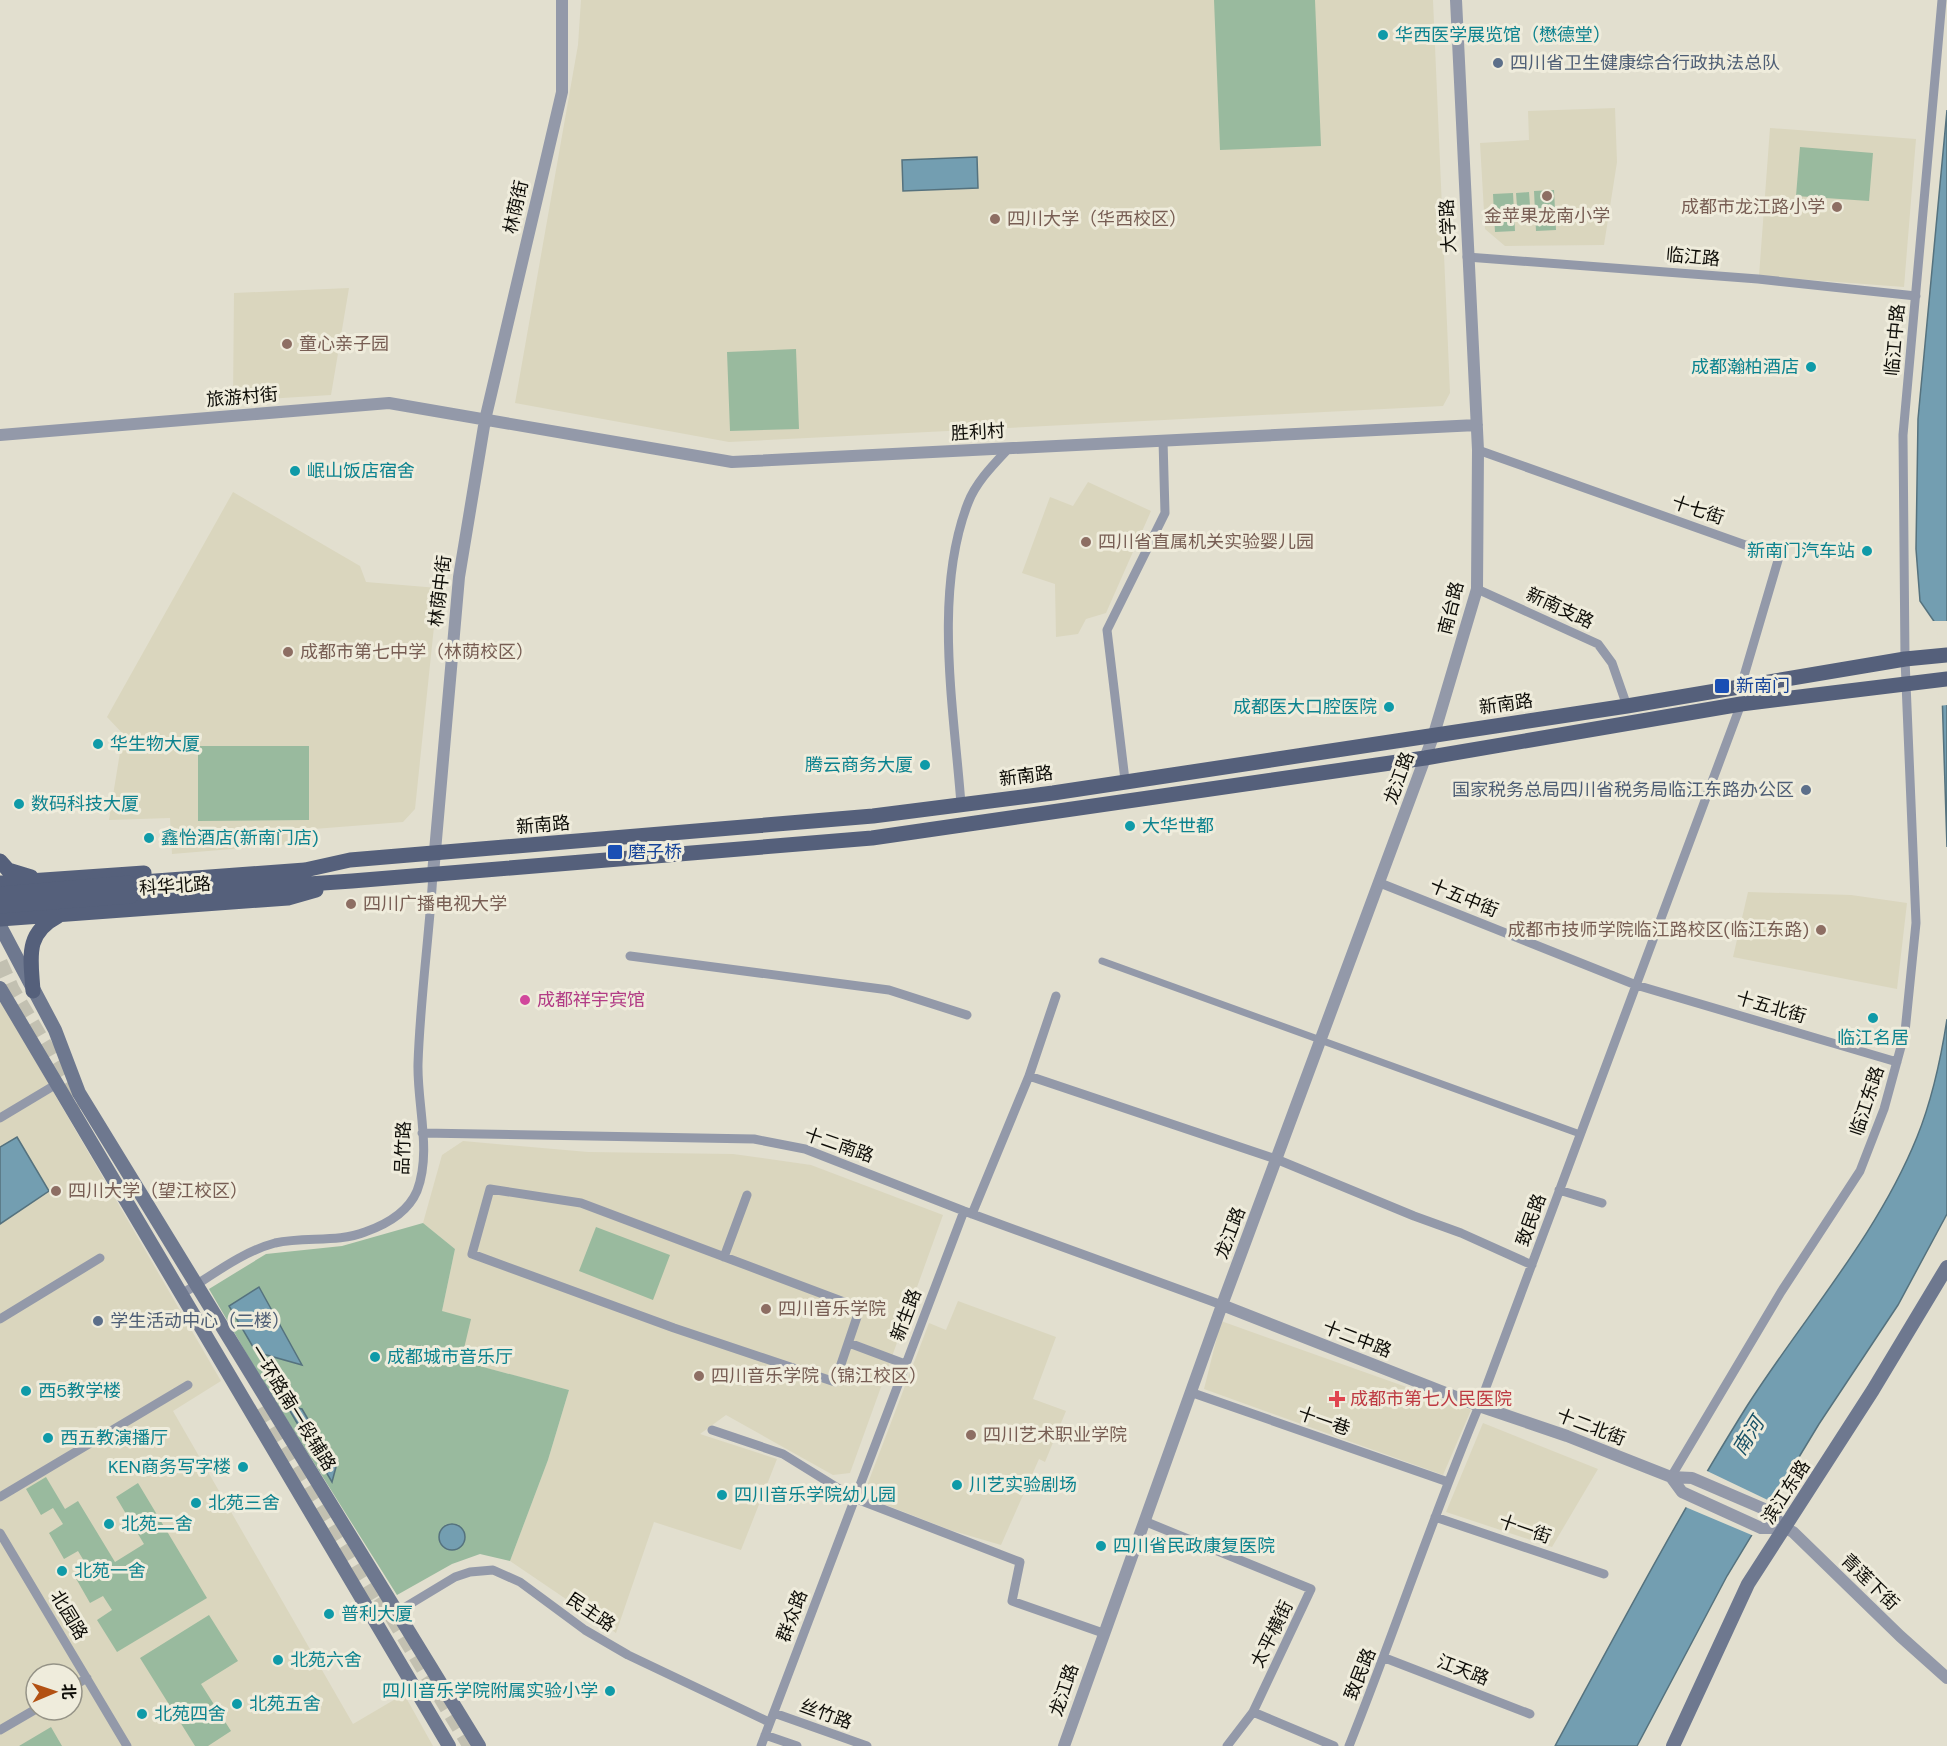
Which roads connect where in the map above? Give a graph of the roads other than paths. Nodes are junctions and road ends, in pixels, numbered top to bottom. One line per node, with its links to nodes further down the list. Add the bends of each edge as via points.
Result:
1 (562, 0): 6 (street, 林荫街, via 562,92)
2 (1456, 0): 4 (street, 大学路)
3 (1942, 0): 5 (street, 临江中路)
4 (1467, 257): 5 (street, 临江路, via 1737,277); 7 (street, 大学路)
5 (1916, 296): 14 (street, 临江中路, via 1903,435)
6 (485, 420): 8 (street, 旅游村街, via 389,403); 10 (street, 胜利村, via 732,462); 24 (street, 林荫中街, via 459,577)
7 (1477, 424): 9 (street, 胜利村); 11 (street, 大学路)
8 (0, 435)
9 (1163, 440): 10 (street, 胜利村); 22 (street, via 1165,513 1107,630)
10 (1009, 448): 23 (street, via 975,489 953,557 948,626)
11 (1478, 450): 12 (street, 南台路); 17 (street, 十七街, via 1779,557)
12 (1477, 589): 19 (street, 新南支路, via 1598,644 1612,663); 20 (street, 南台路)
13 (1947, 656): 14 (main road, 新南路)
14 (1913, 658): 16 (street, 临江中路); 17 (main road, 新南路)
15 (1947, 679): 16 (main road)
16 (1913, 682): 18 (main road); 48 (street, 临江东路, via 1916,923 1905,1032)
17 (1741, 686): 19 (main road, 新南路)
18 (1742, 704): 21 (main road); 42 (street, 致民路)
19 (1627, 706): 20 (main road, 新南路)
20 (1434, 734): 21 (street, 龙江路); 22 (main road, 新南路)
21 (1425, 758): 27 (main road, via 872,838); 32 (street, 龙江路)
22 (1125, 780): 23 (main road, 新南路)
23 (961, 804): 24 (main road, 新南路, via 873,816)
24 (434, 854): 26 (main road, 新南路); 27 (street, 林荫中街)
25 (0, 861): 29 (main road, via 8,870)
26 (350, 861): 28 (main road, 科华北路, via 304,860); 33 (main road, 新南路, via 305,870)
27 (433, 874): 30 (main road); 52 (street, 品竹路, via 421,988 418,1068)
28 (100, 876): 29 (main road, 科华北路); 36 (main road, via 80,882 76,896 81,907)
29 (40, 879): 31 (main road, 科华北路)
30 (352, 881): 33 (main road); 36 (main road, 科华北路, via 288,898)
31 (0, 883)
32 (1380, 883): 42 (street, 十五中街); 47 (street, 龙江路)
33 (130, 889): 34 (main road, 科华北路, bridge); 35 (main road, 科华北路, bridge)
34 (0, 894)
35 (0, 906)
36 (103, 911): 37 (main road, 科华北路)
37 (63, 914): 38 (main road, 科华北路); 44 (main road, via 41,928 32,942)
38 (0, 919)
39 (0, 926): 44 (main road, 一环路南一段辅路)
40 (630, 956): 46 (street, via 889,990)
41 (1102, 961): 47 (street)
42 (1636, 985): 48 (street, 十五北街); 53 (street, 致民路)
43 (0, 988): 50 (main road, 一环路南一段辅路)
44 (33, 991): 64 (main road, 一环路南一段辅路, via 55,1030 80,1093)
45 (1056, 996): 49 (street, 新生路)
46 (966, 1015)
47 (1321, 1039): 53 (street); 54 (street, 龙江路)
48 (1897, 1062): 74 (street, 临江东路, via 1860,1171 1781,1292)
49 (1029, 1076): 54 (street); 58 (street, 新生路)
50 (55, 1085): 51 (street); 65 (main road, 一环路南一段辅路)
51 (0, 1118)
52 (422, 1133): 58 (street, 十二南路, via 754,1138 805,1149); 64 (street, 品竹路, via 417,1190 394,1217 351,1237 291,1240 262,1247)
53 (1580, 1134): 55 (street, 致民路)
54 (1276, 1159): 61 (street); 66 (street, 龙江路)
55 (1559, 1190): 57 (street); 61 (street, 致民路)
56 (747, 1196): 59 (street)
57 (1602, 1203)
58 (968, 1213): 66 (street, 十二南路); 69 (street, 新生路)
59 (724, 1257): 68 (street, via 860,1308); 68 (street, via 581,1203 490,1189 472,1254 836,1382)
60 (100, 1258): 67 (street)
61 (1532, 1265): 72 (street, 致民路)
62 (1947, 1267): 80 (main road, 滨江东路)
63 (1947, 1284): 80 (main road, 滨江东路)
64 (196, 1285): 65 (street, 品竹路); 83 (main road, 一环路南一段辅路)
65 (180, 1295): 96 (main road, 一环路南一段辅路)
66 (1222, 1305): 71 (street, 龙江路); 72 (street, 十二中路)
67 (0, 1319)
68 (849, 1343): 69 (street)
69 (905, 1364): 77 (street, 新生路)
70 (188, 1385): 76 (street)
71 (1190, 1392): 75 (street, 十一巷); 79 (street, 龙江路)
72 (1479, 1406): 74 (street, 十二北街); 75 (street, 致民路)
73 (712, 1430): 77 (street, via 783,1454)
74 (1671, 1477): 80 (street, 青莲下街, via 1692,1478 1769,1511); 80 (street, via 1682,1492 1761,1527)
75 (1448, 1482): 78 (street, 致民路)
76 (0, 1497)
77 (854, 1498): 84 (street, via 1020,1562 1012,1600); 92 (street, 群众路)
78 (1435, 1517): 82 (street, 十一街); 85 (street, 致民路)
79 (1144, 1521): 84 (street, 龙江路); 89 (street, 太平横街, via 1311,1589)
80 (1789, 1530): 87 (street, 青莲下街); 105 (main road, 滨江东路, via 1748,1584); 106 (main road, 滨江东路)
81 (0, 1533): 86 (street, 北园路)
82 (1604, 1574)
83 (397, 1612): 92 (street, 民主路, via 455,1578 493,1570 520,1582 585,1630 628,1655); 97 (main road, 一环路南一段辅路)
84 (1103, 1633): 101 (street, 龙江路)
85 (1385, 1658): 90 (street, 江天路); 104 (street, 致民路)
86 (87, 1678): 88 (street); 95 (street, 北园路)
87 (1947, 1678)
88 (84, 1680)
89 (1253, 1712): 102 (street); 103 (street)
90 (1530, 1714)
91 (24, 1716): 93 (street)
92 (771, 1717): 94 (street, 群众路); 100 (street, 丝竹路)
93 (0, 1730)
94 (765, 1735): 98 (street, 群众路); 99 (street)
95 (127, 1746)
96 (449, 1746)
97 (479, 1746)
98 (761, 1746)
99 (797, 1746)
100 (867, 1746)
101 (1064, 1746)
102 (1227, 1746)
103 (1334, 1746)
104 (1348, 1746)
105 (1673, 1746)
106 (1679, 1746)

